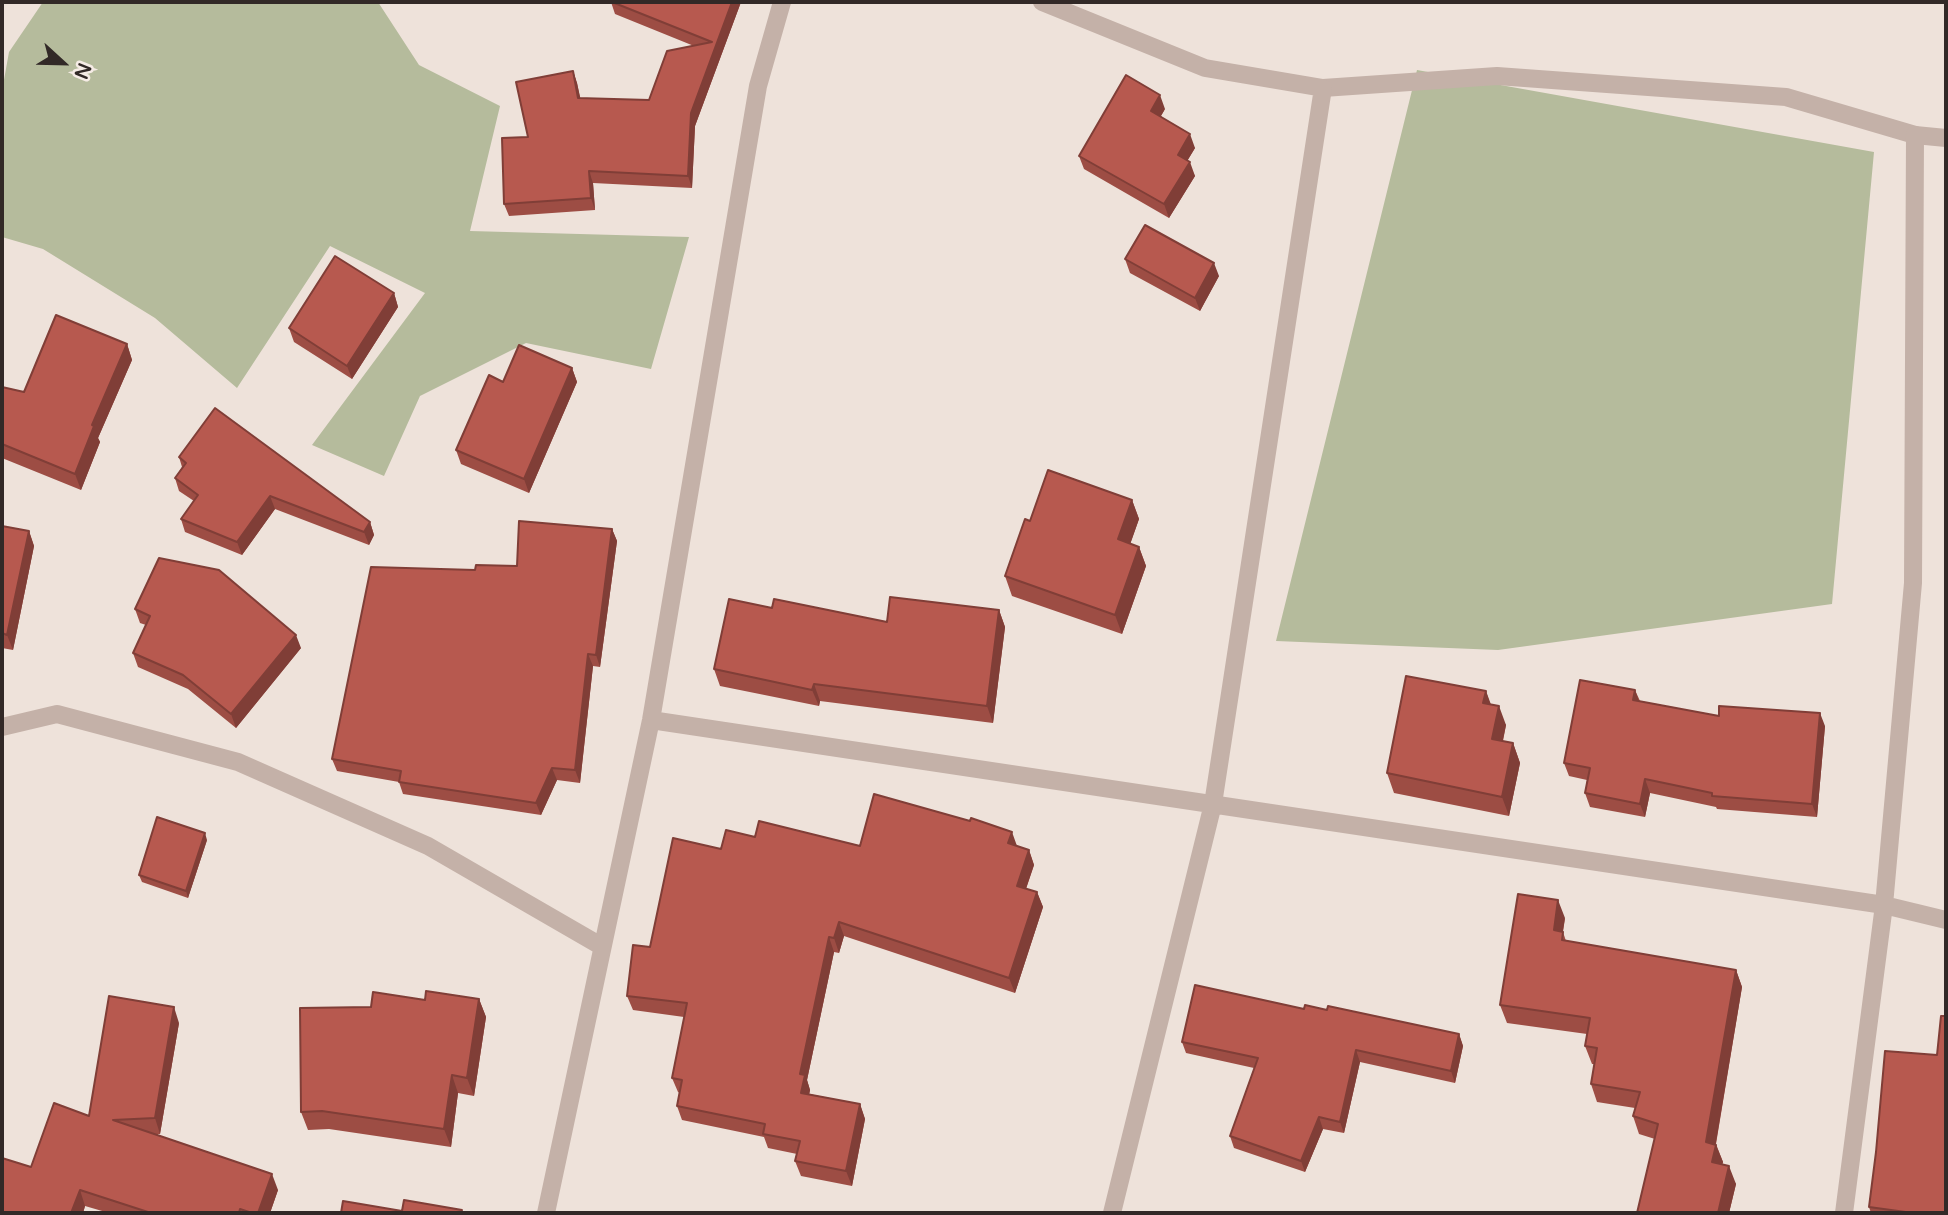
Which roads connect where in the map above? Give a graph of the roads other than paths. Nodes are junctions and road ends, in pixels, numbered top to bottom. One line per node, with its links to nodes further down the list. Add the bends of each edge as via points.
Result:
1 (782, 2): 6 (street, via 758,86)
2 (1042, 2): 3 (street, via 1205,68)
3 (1323, 88): 4 (street, via 1497,76 1786,97); 8 (street)
4 (1915, 135): 5 (street); 9 (street, via 1913,583)
5 (1946, 138)
6 (651, 720): 8 (street); 11 (street)
7 (2, 727): 11 (street, via 57,714 238,762 428,846)
8 (1213, 804): 9 (street); 13 (street)
9 (1884, 905): 10 (street); 14 (street)
10 (1946, 920)
11 (601, 946): 12 (street)
12 (546, 1213)
13 (1112, 1213)
14 (1844, 1213)

